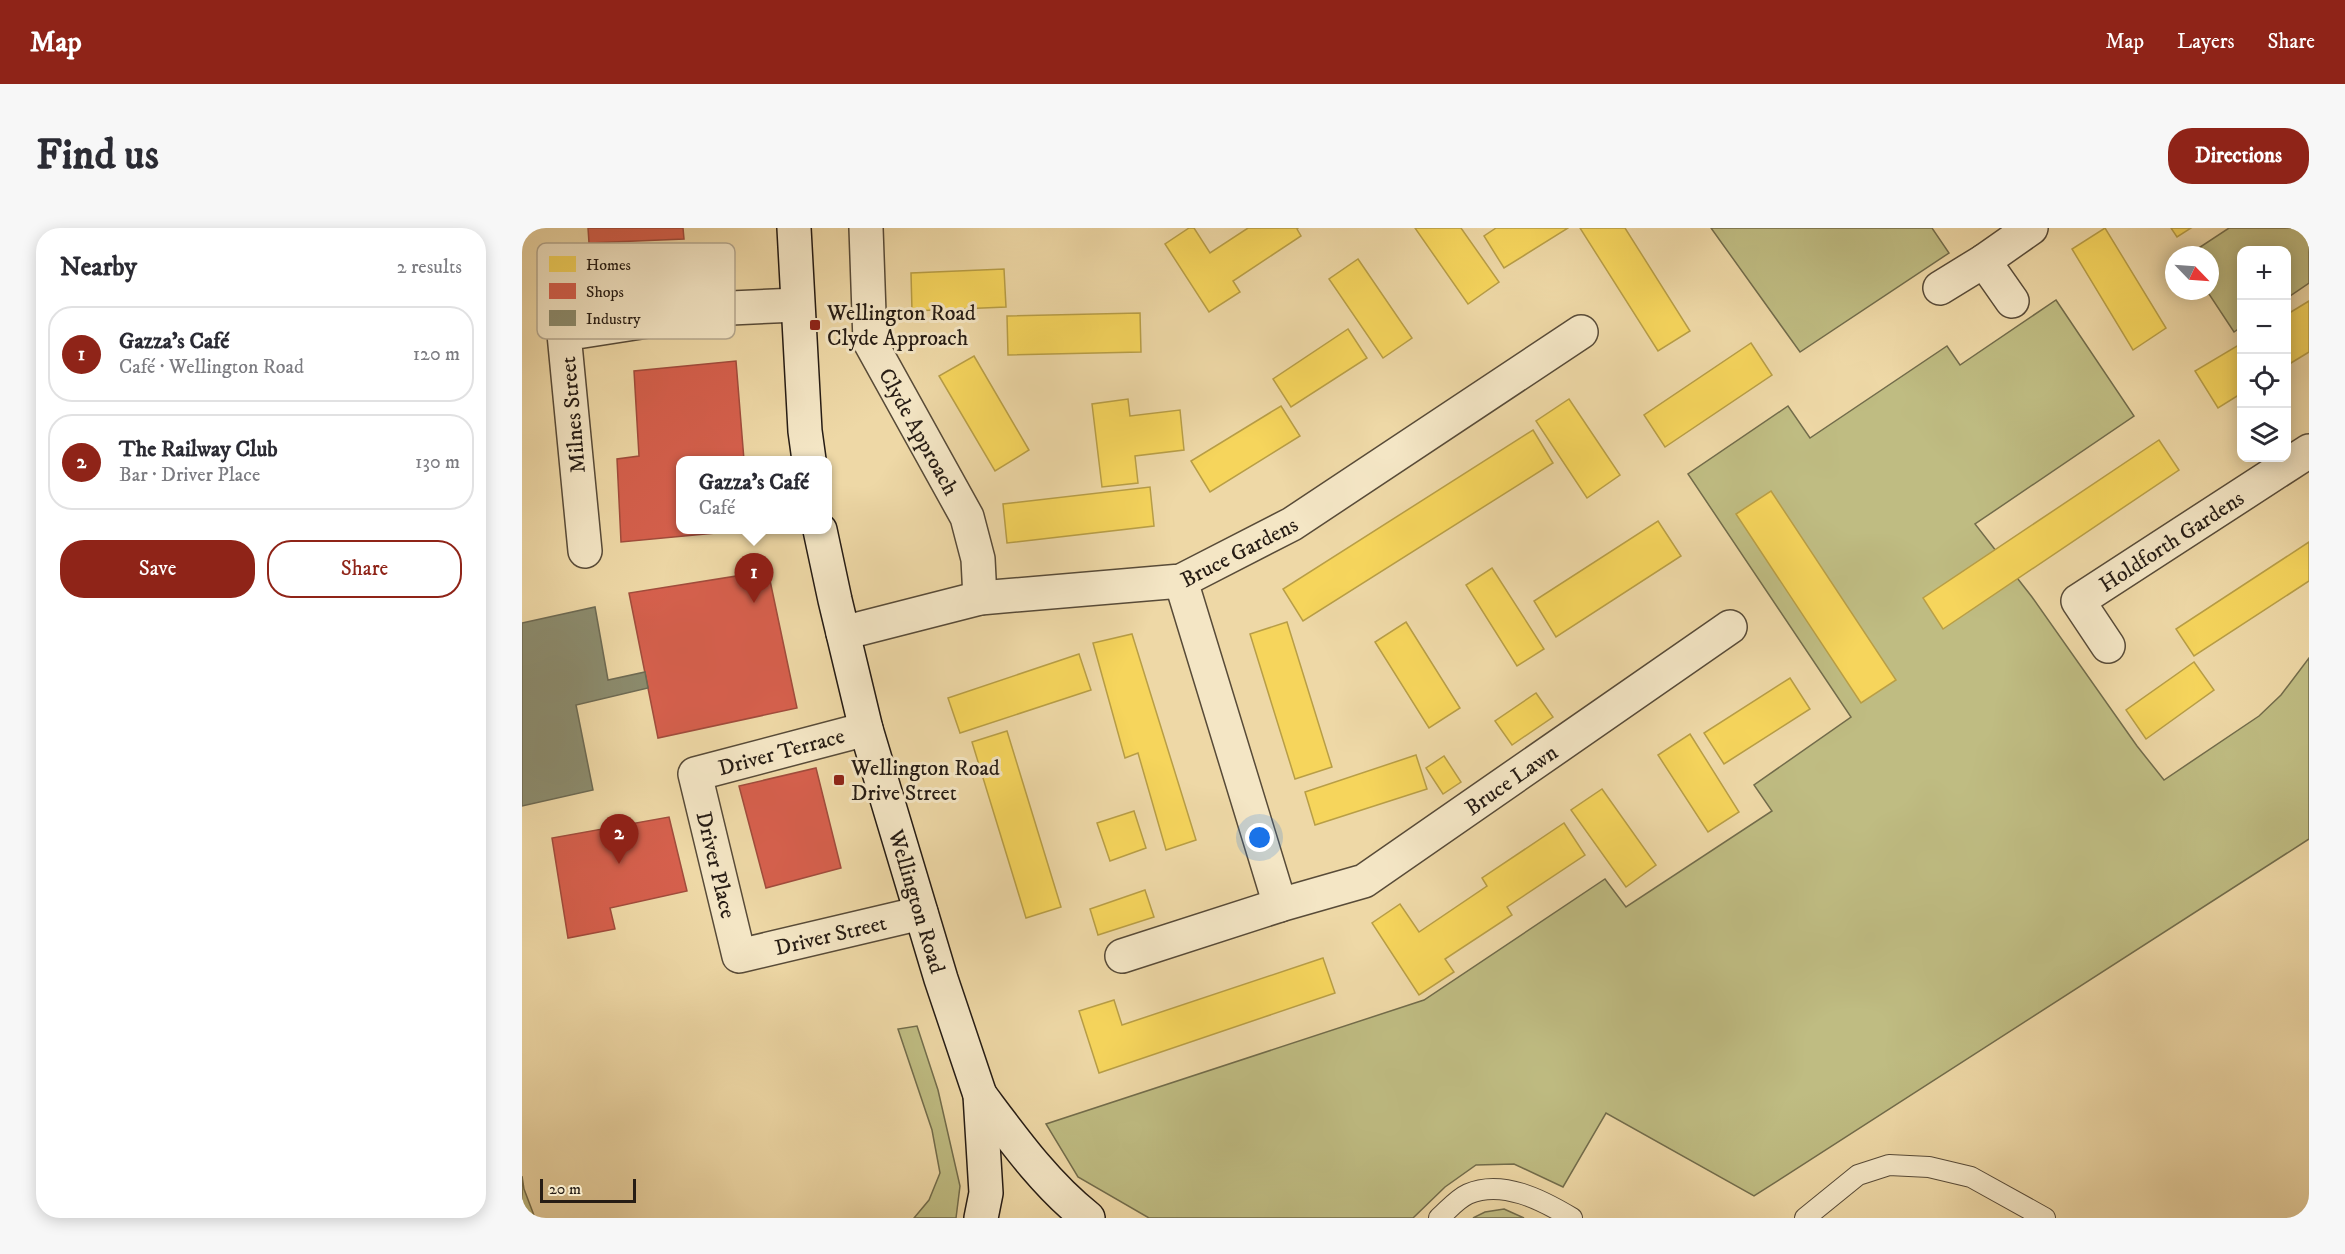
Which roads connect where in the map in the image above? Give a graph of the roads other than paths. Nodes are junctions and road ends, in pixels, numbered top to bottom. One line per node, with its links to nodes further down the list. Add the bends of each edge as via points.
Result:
1 (794, 228): 7 (street)
2 (866, 228): 16 (street, Clyde Approach, via 870,342 967,517 978,559)
3 (2031, 228): 4 (street)
4 (1984, 261): 5 (street); 6 (street)
5 (1940, 288)
6 (2012, 301)
7 (797, 305): 8 (street, Milnes Street); 12 (street)
8 (735, 308)
9 (1581, 332): 15 (street, Bruce Gardens, via 1292,524)
10 (564, 339): 14 (street, Milnes Street)
11 (2309, 451): 19 (street, Holdforth Gardens, via 2078,601)
12 (808, 456)
13 (821, 534): 18 (street, Wellington Road)
14 (585, 551)
15 (1181, 581): 16 (street, Bruce Gardens); 22 (street)
16 (980, 598): 18 (street, Bruce Gardens)
17 (1731, 627): 22 (street, Bruce Lawn, via 1364,881)
18 (843, 633): 20 (street, Wellington Road)
19 (2108, 646)
20 (866, 729): 21 (street, Driver Terrace); 23 (street, Wellington Road)
21 (695, 774): 24 (street, Driver Place)
22 (1280, 905): 25 (street, Bruce Lawn)
23 (921, 913): 24 (street, Driver Street); 26 (street, Wellington Road)
24 (739, 956)
25 (1122, 956)
26 (980, 1095): 27 (street, Wellington Road, via 986,1193); 28 (street, Wellington Road, via 1032,1163)
27 (981, 1218)
28 (1088, 1218)
29 (1439, 1218): 30 (lane, via 1466,1195 1482,1189 1508,1189)
30 (1572, 1218)
31 (1805, 1218): 32 (lane, via 1858,1176 1889,1165 1929,1167 1971,1177)
32 (2045, 1218)

